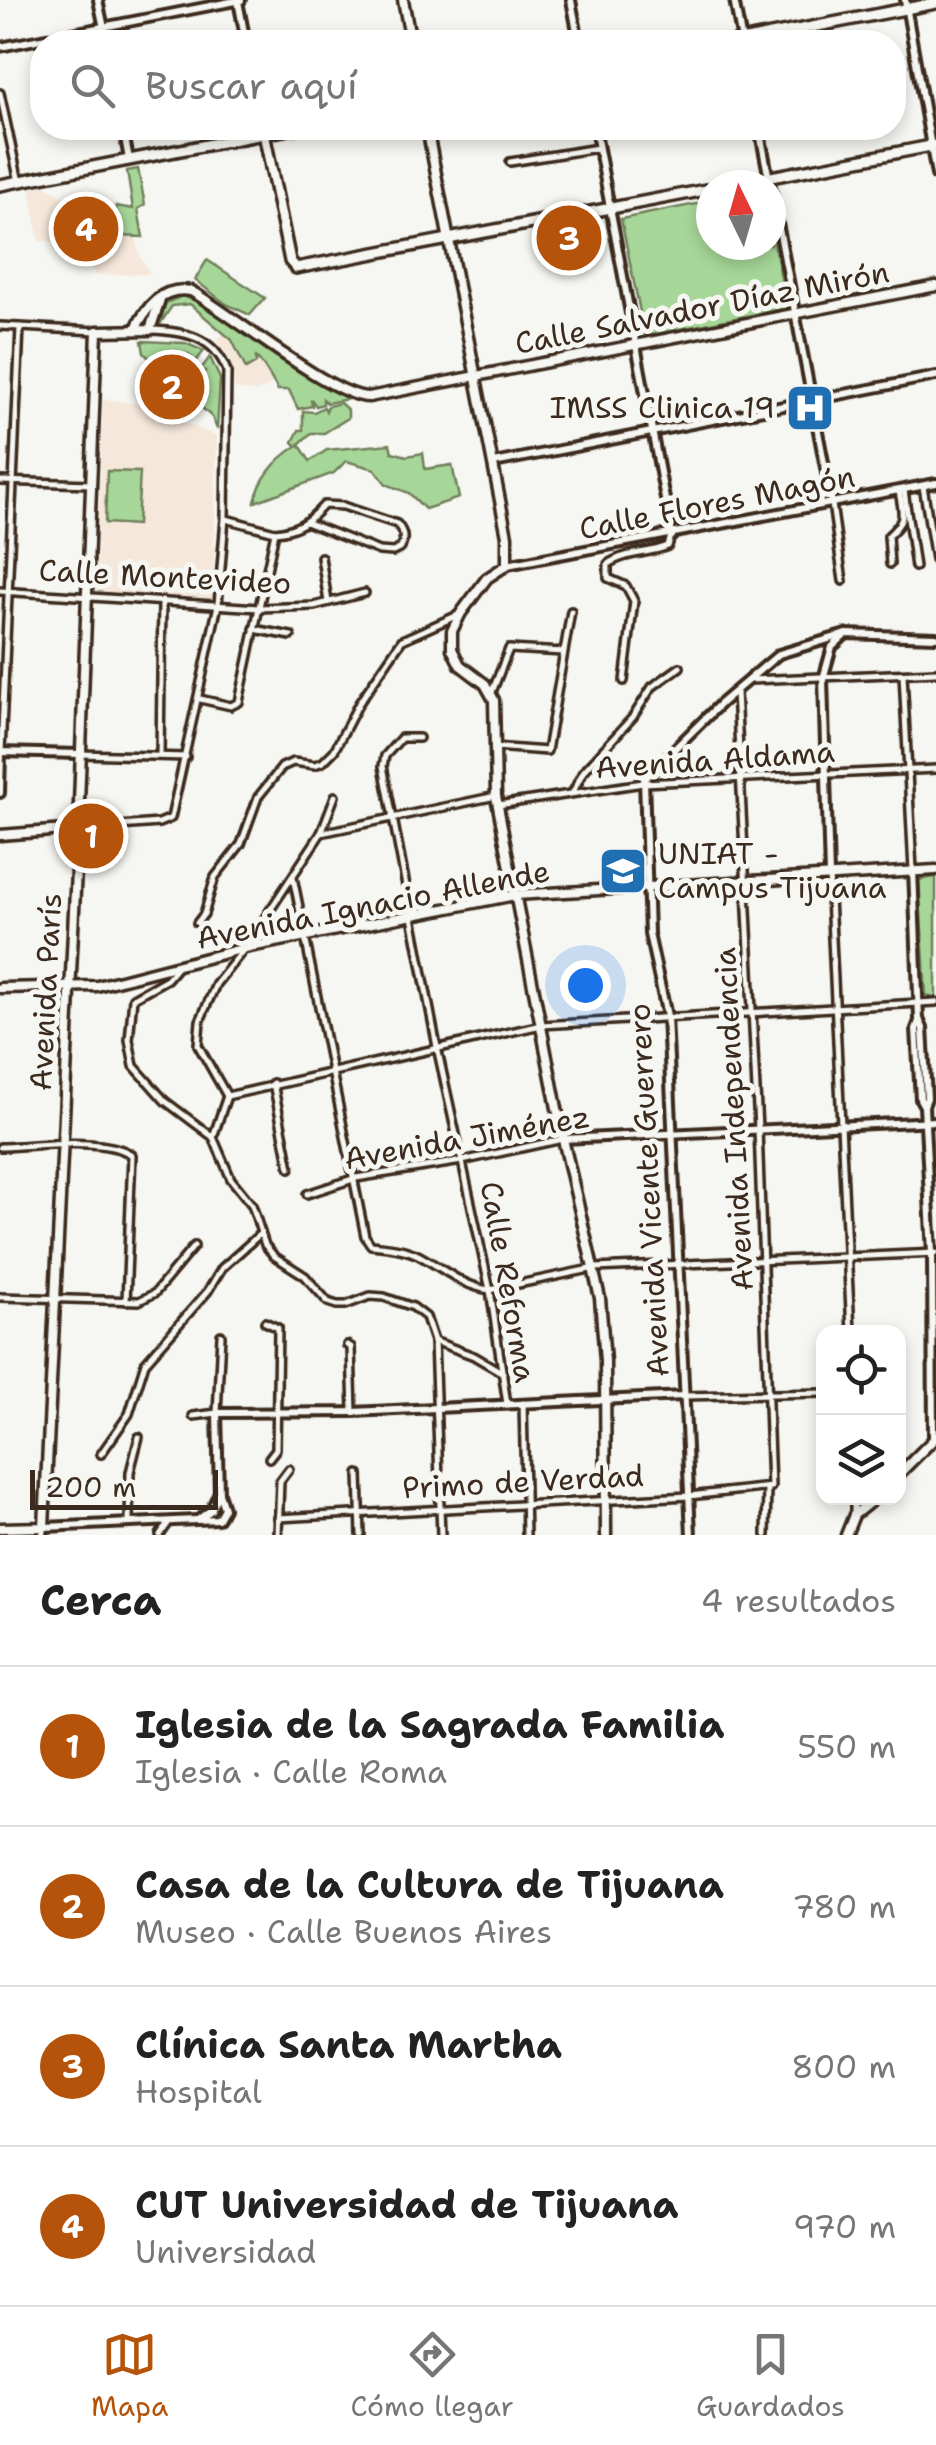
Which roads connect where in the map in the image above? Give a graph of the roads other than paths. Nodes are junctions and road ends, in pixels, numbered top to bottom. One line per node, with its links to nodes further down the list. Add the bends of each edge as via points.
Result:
1 (98, 0): 8 (street)
2 (239, 0): 8 (street); 11 (street)
3 (403, 0): 12 (main road)
4 (570, 0): 13 (street)
5 (734, 0): 14 (street)
6 (936, 4): 7 (main road)
7 (906, 5): 15 (main road); 25 (street)
8 (104, 27): 9 (street); 10 (street)
9 (88, 30)
10 (105, 30)
11 (244, 30)
12 (409, 30)
13 (576, 30)
14 (738, 30)
15 (794, 30)
16 (30, 41): 17 (street)
17 (0, 47)
18 (0, 93): 32 (street)
19 (125, 140): 27 (street)
20 (215, 140): 27 (main road)
21 (265, 140): 36 (main road, via 292,265)
22 (429, 140): 36 (main road)
23 (597, 140): 26 (street)
24 (761, 140): 29 (street)
25 (933, 146): 30 (street); 31 (main road)
26 (598, 148): 28 (street); 35 (street)
27 (128, 158): 32 (main road)
28 (510, 162)
29 (767, 170)
30 (936, 175)
31 (786, 179)
32 (18, 182): 33 (main road)
33 (0, 186)
34 (696, 192): 35 (main road)
35 (609, 209): 36 (main road); 46 (street)
36 (448, 240): 47 (main road)
37 (786, 260): 40 (street)
38 (936, 286): 40 (main road, Calle Salvador Díaz Mirón)
39 (161, 296): 43 (main road); 44 (main road); 47 (main road, Calle Salvador Díaz Mirón, via 190,290 360,397)
40 (797, 314): 46 (main road, Calle Salvador Díaz Mirón); 49 (street)
41 (0, 326): 42 (street)
42 (20, 327): 45 (street); 53 (street)
43 (135, 330): 44 (main road); 45 (main road)
44 (150, 330): 59 (street, via 200,337 224,360)
45 (97, 331): 55 (main road, Avenida París)
46 (634, 344): 47 (main road, Calle Salvador Díaz Mirón); 50 (street)
47 (476, 375): 51 (main road)
48 (936, 376): 49 (street)
49 (814, 400): 50 (street); 58 (street)
50 (652, 432): 51 (street); 62 (street)
51 (494, 463): 66 (main road)
52 (0, 481): 53 (street)
53 (12, 481): 55 (street); 69 (street)
54 (936, 483): 56 (street, Calle Flores Magón)
55 (91, 484): 71 (main road, Avenida París)
56 (924, 486): 57 (street, Calle Flores Magón); 64 (street)
57 (902, 490): 58 (street, Calle Flores Magón); 65 (street, via 903,519 888,536); 67 (street)
58 (832, 504): 62 (street, Calle Flores Magón); 68 (street)
59 (225, 518): 61 (street); 74 (street)
60 (308, 523): 60 (street, via 324,505 335,504 397,524 402,548 387,553); 61 (street)
61 (275, 532): 75 (street)
62 (672, 536): 66 (street, Calle Flores Magón); 88 (street, via 668,546 608,564 608,578 626,586 634,601)
63 (321, 557): 73 (street)
64 (935, 559)
65 (890, 564)
66 (507, 565): 77 (main road, via 487,578)
67 (915, 567)
68 (843, 580)
69 (4, 591): 71 (street, Calle Montevideo); 94 (street)
70 (365, 593): 73 (street, Calle Montevideo)
71 (86, 596): 72 (street, Calle Montevideo); 95 (main road, Avenida París)
72 (162, 600): 74 (street, Calle Montevideo); 96 (street)
73 (328, 602): 75 (street, Calle Montevideo)
74 (218, 605): 75 (street, Calle Montevideo); 91 (street)
75 (258, 608): 78 (street)
76 (571, 611): 82 (street)
77 (461, 613): 90 (main road, via 451,640 455,658); 119 (street, via 402,640 324,762 282,767 258,797 242,844 215,877)
78 (254, 629): 80 (street); 91 (street, via 237,705)
79 (846, 634): 81 (street); 86 (street, via 832,648); 87 (street, via 778,654)
80 (291, 636)
81 (936, 636)
82 (564, 652): 90 (street, via 509,648); 93 (street, via 547,752)
83 (680, 666): 103 (street, via 656,682)
84 (936, 672): 85 (street)
85 (903, 674): 86 (street); 99 (street)
86 (824, 679): 87 (street); 100 (street)
87 (746, 680): 89 (street)
88 (624, 681)
89 (736, 690): 101 (street, Avenida Independencia); 102 (street)
90 (492, 692): 93 (main road)
91 (200, 699): 97 (street)
92 (419, 738): 107 (street, Calle Reforma, via 401,738 383,760)
93 (494, 747): 106 (main road)
94 (0, 752): 95 (street); 104 (street)
95 (80, 754): 96 (street); 108 (main road, Avenida París)
96 (160, 756): 97 (street)
97 (186, 758): 108 (street, via 171,818)
98 (936, 769): 99 (street, Avenida Aldama)
99 (908, 770): 100 (street, Avenida Aldama); 111 (street)
100 (826, 775): 101 (street, Avenida Aldama); 113 (street)
101 (740, 780): 102 (street, Avenida Aldama); 115 (street, Avenida Independencia)
102 (643, 783): 103 (street, Avenida Aldama); 116 (street, Avenida Vicente Guerrero)
103 (573, 792): 106 (street, Avenida Aldama)
104 (0, 793)
105 (335, 796): 109 (street)
106 (497, 800): 107 (street, Avenida Aldama); 117 (main road)
107 (392, 816): 109 (street, Avenida Aldama); 118 (street, Calle Reforma)
108 (78, 830): 110 (main road); 124 (main road, Avenida París)
109 (321, 833): 114 (street)
110 (0, 835)
111 (913, 870): 112 (main road, Avenida Ignacio Allende); 113 (main road, Avenida Ignacio Allende); 126 (street)
112 (936, 870)
113 (829, 875): 115 (main road, Avenida Ignacio Allende); 127 (street)
114 (293, 877): 120 (street); 121 (street)
115 (745, 880): 116 (main road, Avenida Ignacio Allende); 128 (street, Avenida Independencia)
116 (648, 886): 117 (main road, Avenida Ignacio Allende); 129 (street, Avenida Vicente Guerrero, via 651,950)
117 (515, 895): 118 (main road, Avenida Ignacio Allende); 130 (main road)
118 (411, 916): 120 (main road, Avenida Ignacio Allende); 131 (street, Calle Reforma)
119 (197, 924)
120 (306, 936): 121 (main road, Avenida Ignacio Allende); 132 (street)
121 (244, 948): 122 (main road, Avenida Ignacio Allende); 134 (street, via 216,984 197,1032)
122 (180, 964): 124 (main road, Avenida Ignacio Allende); 140 (street, via 134,998 134,1066 165,1101)
123 (0, 988): 124 (main road, Avenida Ignacio Allende)
124 (70, 988): 142 (main road, Avenida París)
125 (936, 1002): 126 (street)
126 (918, 1003): 127 (street); 136 (street)
127 (836, 1008): 128 (street); 137 (street)
128 (751, 1012): 129 (street); 138 (street, Avenida Independencia)
129 (667, 1016): 130 (street); 139 (street, Avenida Vicente Guerrero)
130 (541, 1024): 131 (street); 141 (main road)
131 (437, 1046): 132 (street); 144 (street, Calle Reforma)
132 (332, 1070): 133 (street); 146 (street)
133 (273, 1083): 134 (street); 145 (street)
134 (227, 1096): 140 (street)
135 (936, 1121): 136 (street, Avenida Jiménez)
136 (925, 1122): 137 (street, Avenida Jiménez); 150 (street)
137 (841, 1126): 138 (street, Avenida Jiménez); 151 (street)
138 (758, 1129): 139 (street, Avenida Jiménez); 152 (street, Avenida Independencia)
139 (673, 1132): 141 (street, Avenida Jiménez); 153 (street, Avenida Vicente Guerrero)
140 (213, 1137): 148 (street)
141 (563, 1139): 144 (street, Avenida Jiménez); 154 (main road)
142 (60, 1146): 143 (street); 157 (main road, Avenida París); 158 (street, via 132,1155)
143 (0, 1148)
144 (462, 1161): 146 (street, Avenida Jiménez); 155 (street, Calle Reforma)
145 (290, 1168)
146 (356, 1178): 147 (street, Avenida Jiménez); 155 (street, via 366,1241 418,1256)
147 (308, 1194)
148 (262, 1233): 163 (street, via 274,1256 328,1302 346,1305 370,1296 413,1307 426,1317); 179 (street, via 222,1268 145,1364 129,1414)
149 (194, 1246): 158 (street, via 154,1293)
150 (934, 1253): 151 (street); 159 (street)
151 (848, 1258): 152 (street); 161 (street)
152 (763, 1262): 153 (street); 167 (street, Avenida Independencia)
153 (678, 1266): 154 (street); 168 (street, Avenida Vicente Guerrero)
154 (595, 1268): 155 (street); 169 (main road)
155 (490, 1290): 165 (street, Calle Reforma)
156 (0, 1297): 157 (street)
157 (55, 1299): 158 (street); 197 (main road, Avenida París)
158 (126, 1301)
159 (935, 1316): 178 (street)
160 (265, 1322): 174 (street, via 278,1328)
161 (851, 1325)
162 (221, 1336): 175 (street)
163 (434, 1340): 165 (street); 172 (street)
164 (347, 1345): 173 (street, via 354,1364)
165 (503, 1374): 171 (street, Calle Reforma)
166 (816, 1393): 167 (street)
167 (769, 1395): 168 (street); 184 (street, Avenida Independencia)
168 (684, 1396): 169 (street); 185 (street, Avenida Vicente Guerrero)
169 (604, 1399): 170 (street); 186 (main road)
170 (523, 1403): 171 (street); 187 (street)
171 (507, 1404): 172 (street)
172 (435, 1408): 173 (street); 190 (street)
173 (353, 1412): 174 (street)
174 (278, 1413): 175 (street); 180 (street, via 276,1449)
175 (217, 1414): 176 (street); 194 (street, via 222,1513 218,1519)
176 (194, 1416)
177 (139, 1437): 195 (street)
178 (935, 1438): 181 (main road)
179 (102, 1454)
180 (268, 1458)
181 (906, 1467)
182 (289, 1469): 193 (street, via 280,1481)
183 (359, 1474): 191 (street)
184 (769, 1488): 185 (street, Primo de Verdad); 205 (street, Avenida Independencia)
185 (689, 1496): 186 (street, Primo de Verdad); 204 (street, Avenida Vicente Guerrero)
186 (605, 1500): 187 (street, Primo de Verdad); 203 (main road)
187 (525, 1504): 190 (street, Primo de Verdad); 202 (street)
188 (854, 1505): 192 (street)
189 (866, 1505): 192 (main road)
190 (440, 1508): 191 (street, Primo de Verdad); 201 (street)
191 (360, 1512): 193 (street, Primo de Verdad); 200 (street)
192 (854, 1516): 206 (main road)
193 (278, 1518): 199 (street)
194 (170, 1520): 195 (street); 198 (street)
195 (129, 1521): 197 (street)
196 (0, 1528): 197 (main road)
197 (43, 1531)
198 (160, 1535)
199 (278, 1535)
200 (361, 1535)
201 (441, 1535)
202 (526, 1535)
203 (606, 1535)
204 (692, 1535)
205 (766, 1535)
206 (846, 1535)

